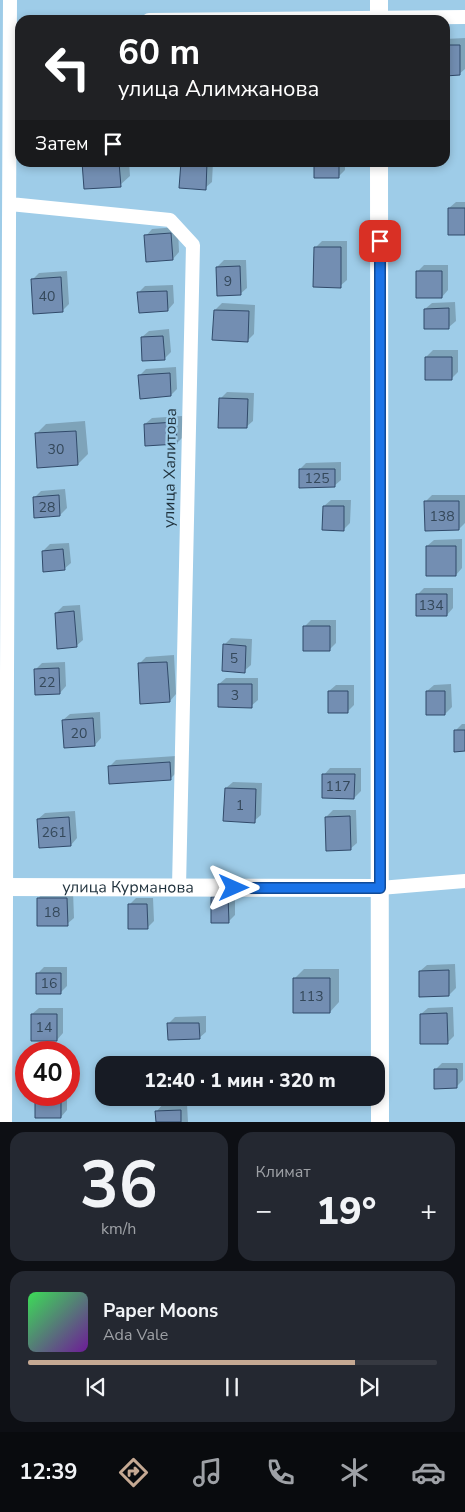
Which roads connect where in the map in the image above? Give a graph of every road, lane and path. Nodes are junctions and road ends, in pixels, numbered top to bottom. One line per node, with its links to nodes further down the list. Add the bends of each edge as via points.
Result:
1 (10, 0): 6 (street)
2 (379, 0): 3 (street)
3 (379, 15)
4 (450, 17): 5 (street)
5 (465, 17)
6 (10, 21): 8 (street)
7 (379, 167): 12 (street)
8 (10, 204): 10 (street); 11 (street, улица Халитова, via 170,220 193,244)
9 (465, 881): 12 (street, улица Курманова)
10 (3, 887): 11 (street, улица Курманова); 13 (street)
11 (179, 887): 12 (street, улица Курманова)
12 (380, 888): 14 (street)
13 (5, 1122)
14 (380, 1122)

